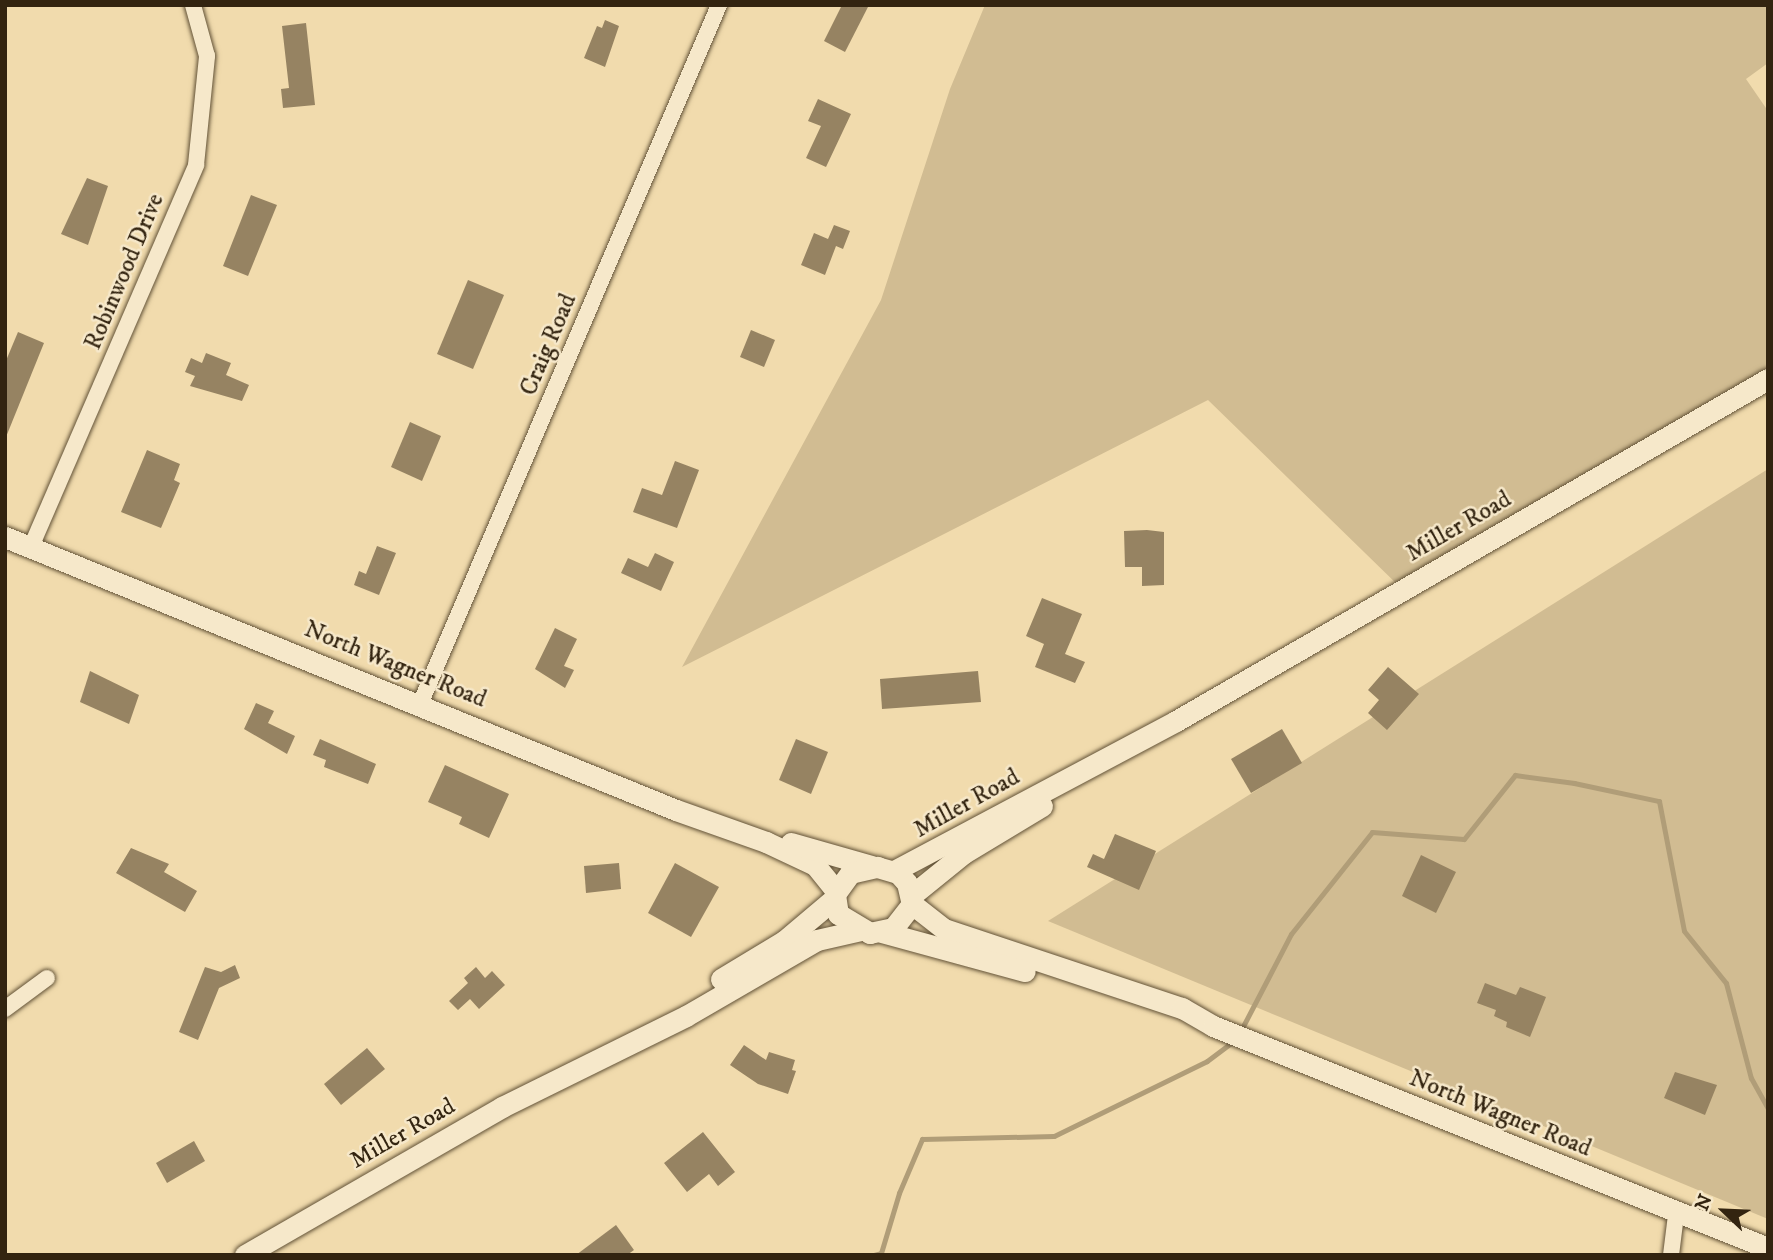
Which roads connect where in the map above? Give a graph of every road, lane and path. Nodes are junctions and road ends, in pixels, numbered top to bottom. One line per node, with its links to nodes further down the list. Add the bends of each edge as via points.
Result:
1 (193, 5): 5 (street, Robinwood Drive, via 207,56 196,165)
2 (719, 5): 6 (street, Craig Road)
3 (1768, 379): 7 (main road, Miller Road)
4 (5, 537): 5 (main road, North Wagner Road)
5 (32, 547): 6 (main road, North Wagner Road)
6 (421, 702): 8 (main road, North Wagner Road, via 676,810)
7 (1176, 721): 10 (main road, Miller Road); 12 (main road, Miller Road, via 1156,738 964,853)
8 (765, 842): 9 (main road, North Wagner Road, via 775,839); 11 (main road, North Wagner Road, via 815,865)
9 (872, 866): 10 (main road); 11 (main road, via 850,873)
10 (894, 871): 12 (main road)
11 (836, 895): 13 (main road, via 838,914); 17 (main road, Miller Road, via 784,941)
12 (912, 899): 13 (main road, via 901,921); 16 (main road, North Wagner Road, via 944,929 1182,1008)
13 (871, 931): 16 (main road, North Wagner Road); 17 (main road, Miller Road, via 817,940 686,1016)
14 (47, 978): 15 (street)
15 (5, 1009)
16 (1219, 1029): 18 (main road, North Wagner Road)
17 (589, 1062): 20 (main road, Miller Road)
18 (1676, 1215): 19 (main road, North Wagner Road); 21 (street)
19 (1768, 1248)
20 (245, 1255)
21 (1671, 1255)

